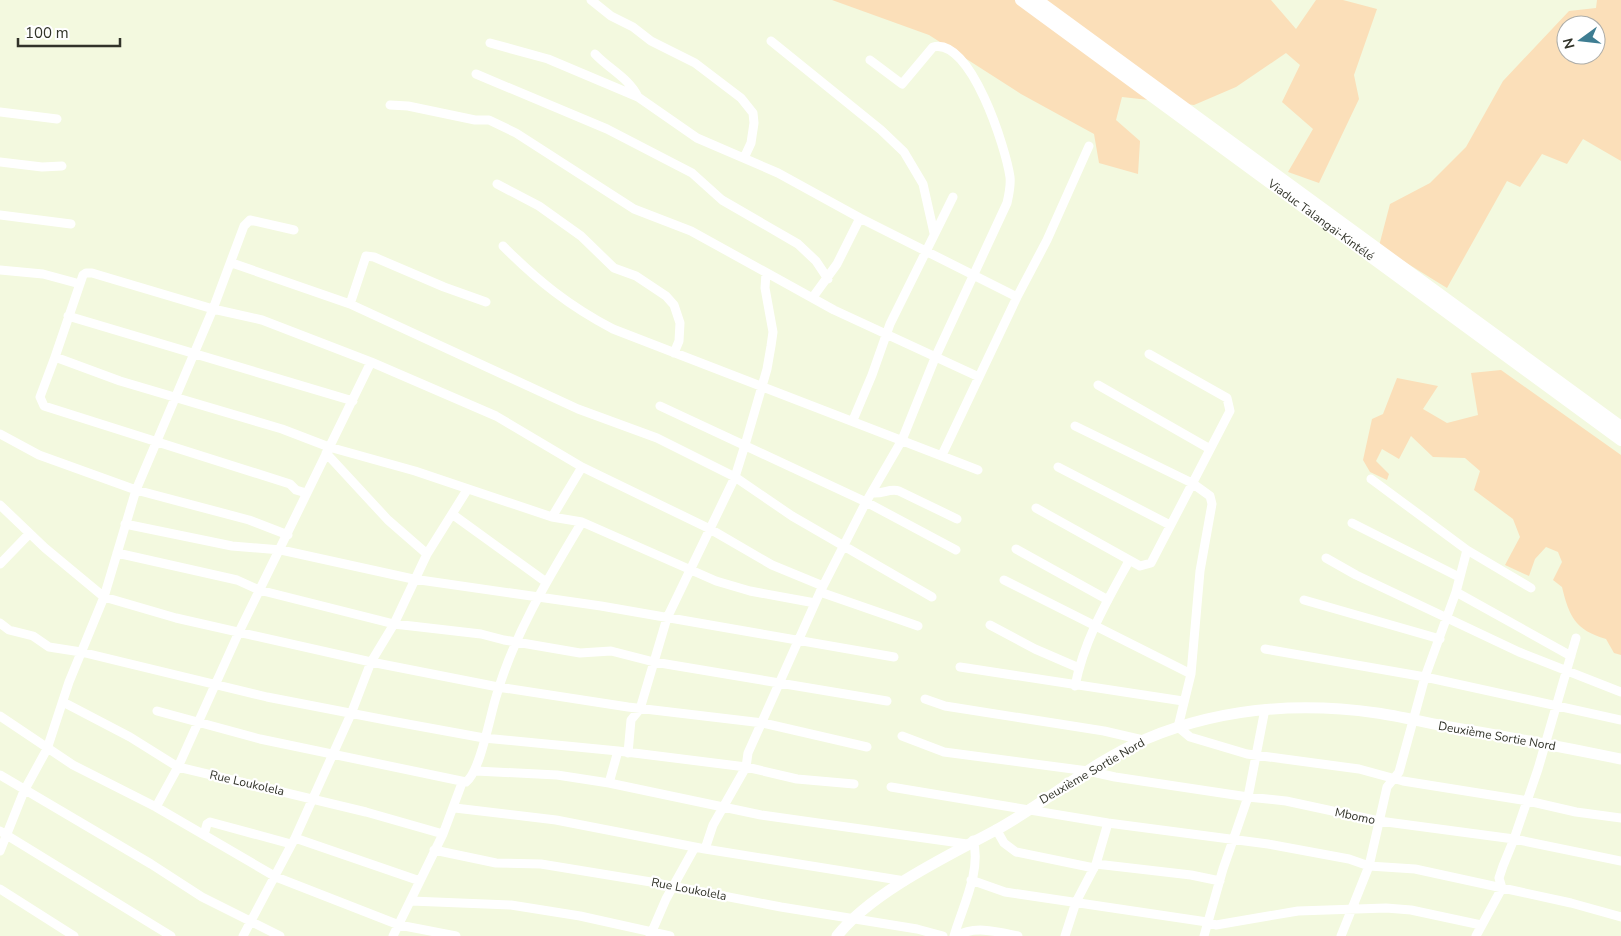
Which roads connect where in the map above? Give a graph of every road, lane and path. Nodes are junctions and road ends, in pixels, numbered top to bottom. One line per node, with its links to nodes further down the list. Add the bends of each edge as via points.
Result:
1 (591, 0): 14 (street, via 651,41 694,63 746,102 753,113 754,130)
2 (1021, 0): 56 (highway, Viaduc Talangaï-Kintélé)
3 (1037, 0): 53 (highway, Viaduc Talangaï-Kintélé)
4 (771, 41): 23 (street, via 877,126 904,152 923,184)
5 (490, 43): 9 (street, via 548,59)
6 (595, 54): 9 (street, via 624,79)
7 (870, 60): 29 (street, via 902,84 928,51 940,46 964,62 978,82 1000,141 1010,184 1007,203)
8 (476, 74): 30 (street, via 607,129 692,173 722,200 798,244)
9 (638, 97): 14 (street, via 697,138)
10 (390, 105): 28 (street, via 489,120 516,133 634,209 692,231)
11 (0, 112): 12 (street)
12 (57, 119)
13 (1090, 146): 33 (street)
14 (744, 158): 20 (street)
15 (0, 162): 16 (street)
16 (62, 166)
17 (497, 184): 40 (street, via 539,206 580,236 614,268 636,276 666,296 674,305 680,323 679,341)
18 (953, 197): 23 (street)
19 (0, 215): 21 (street)
20 (860, 218): 25 (street); 30 (street)
21 (71, 224)
22 (294, 230): 26 (street, via 250,220 244,226)
23 (934, 233): 25 (street)
24 (503, 246): 40 (street, via 541,283 590,317)
25 (925, 252): 29 (street); 38 (street)
26 (232, 263): 35 (street); 36 (street)
27 (0, 270): 31 (street, via 43,274)
28 (766, 273): 32 (street); 47 (street, via 765,288 773,332)
29 (973, 275): 33 (street); 43 (street)
30 (828, 279): 32 (street)
31 (80, 284): 36 (street, via 84,274 89,272); 37 (street)
32 (813, 297): 38 (street)
33 (1017, 298): 45 (street)
34 (486, 302): 35 (street, via 366,256)
35 (350, 304): 65 (street, via 578,409 657,438)
36 (214, 309): 39 (street); 44 (street, via 262,320)
37 (68, 316): 39 (street); 42 (street)
38 (887, 334): 43 (street); 51 (street)
39 (194, 352): 48 (street); 49 (street)
40 (674, 353): 47 (street)
41 (1149, 354): 59 (street, via 1227,398 1230,411)
42 (55, 357): 48 (street); 57 (street, via 40,397 44,406)
43 (935, 358): 45 (street); 55 (street)
44 (371, 362): 49 (street); 62 (street, via 496,416)
45 (979, 377): 61 (street)
46 (1098, 385): 59 (street)
47 (762, 387): 51 (street); 58 (street)
48 (174, 398): 57 (street); 60 (street, via 282,429)
49 (353, 401): 60 (street)
50 (660, 406): 58 (street)
51 (852, 420): 55 (street)
52 (1075, 426): 67 (street)
53 (1621, 428)
54 (0, 434): 68 (street, via 39,455)
55 (902, 440): 61 (street); 71 (street)
56 (1621, 440)
57 (157, 443): 68 (street); 70 (street, via 290,484)
58 (745, 446): 65 (street); 72 (street)
59 (1210, 449): 67 (street)
60 (328, 450): 69 (street); 70 (street); 91 (street, via 388,520)
61 (942, 454): 64 (street)
62 (582, 467): 76 (street); 82 (street)
63 (1058, 467): 81 (street)
64 (978, 470)
65 (735, 477): 82 (street); 85 (street)
66 (1371, 479): 89 (street)
67 (1192, 483): 81 (street); 131 (street, via 1210,496 1212,504 1200,571)
68 (136, 490): 80 (street); 84 (street)
69 (467, 490): 75 (street); 76 (street)
70 (306, 493): 84 (street)
71 (873, 493): 72 (street); 77 (street, via 881,494 892,489 899,491)
72 (866, 502): 85 (street); 88 (street)
73 (0, 505): 83 (street)
74 (1036, 508): 93 (street)
75 (452, 514): 91 (street); 99 (street)
76 (552, 517): 78 (street)
77 (957, 519)
78 (582, 522): 95 (street); 99 (street)
79 (1352, 523): 96 (street)
80 (125, 524): 87 (street, via 232,546); 90 (street)
81 (1170, 525): 93 (street, via 1151,563 1140,566)
82 (710, 529): 95 (street); 101 (street)
83 (29, 534): 94 (street); 104 (street)
84 (288, 534): 87 (street)
85 (844, 546): 101 (street); 106 (street)
86 (1016, 549): 107 (street)
87 (281, 550): 97 (street); 102 (street)
88 (956, 550)
89 (1467, 550): 96 (street); 100 (street)
90 (118, 553): 102 (street, via 237,580); 104 (street)
91 (427, 554): 97 (street)
92 (1326, 558): 110 (street)
93 (1129, 561): 107 (street)
94 (0, 564)
95 (689, 568): 109 (street, via 716,581 750,591); 111 (street)
96 (1460, 577): 103 (street)
97 (413, 579): 105 (street); 113 (street)
98 (1004, 580): 116 (street)
99 (546, 582): 105 (street)
100 (1530, 588)
101 (821, 589): 109 (street); 115 (street)
102 (260, 590): 113 (street); 117 (street)
103 (1456, 592): 110 (street); 124 (street)
104 (104, 597): 117 (street); 123 (street)
105 (538, 598): 111 (street); 121 (street)
106 (932, 598)
107 (1108, 600): 116 (street)
108 (1304, 600): 119 (street)
109 (815, 603): 120 (street)
110 (1447, 617): 119 (street); 130 (street)
111 (667, 618): 120 (street); 127 (street)
112 (0, 623): 123 (street, via 10,630 33,636 49,647)
113 (394, 624): 121 (street, via 481,634); 126 (street)
114 (990, 624): 129 (street)
115 (918, 626)
116 (1094, 626): 129 (street); 131 (street)
117 (239, 632): 126 (street); 133 (street)
118 (1576, 638): 124 (street)
119 (1440, 639): 132 (street)
120 (797, 640): 125 (street); 134 (street)
121 (517, 642): 127 (street, via 580,653 611,651); 136 (street)
122 (1265, 649): 132 (street)
123 (81, 652): 133 (street); 141 (street)
124 (1571, 656): 130 (street)
125 (894, 657)
126 (371, 662): 136 (street); 146 (street)
127 (654, 662): 134 (street); 143 (street)
128 (960, 667): 135 (street)
129 (1079, 668): 135 (street)
130 (1567, 671): 137 (street); 142 (street)
131 (1191, 674): 140 (street)
132 (1426, 678): 142 (street); 149 (street)
133 (215, 683): 146 (street); 150 (street)
134 (780, 683): 139 (street); 151 (street)
135 (1076, 686): 140 (street)
136 (498, 687): 143 (street); 154 (street)
137 (1621, 692)
138 (925, 699): 155 (street, via 945,706)
139 (887, 701)
140 (1183, 701): 152 (street)
141 (63, 702): 158 (street); 164 (street, Rue Loukolela)
142 (1555, 707): 148 (street); 156 (street)
143 (640, 709): 151 (street); 160 (street, via 630,720)
144 (1265, 709): 149 (main road, Deuxième Sortie Nord, via 1341,709); 152 (main road, Deuxième Sortie Nord, via 1223,715); 162 (street)
145 (157, 711): 150 (street)
146 (351, 714): 154 (street); 161 (street)
147 (0, 716): 158 (street)
148 (1621, 720)
149 (1414, 721): 156 (main road, Deuxième Sortie Nord); 169 (street)
150 (197, 723): 161 (street); 164 (street)
151 (763, 723): 157 (street); 165 (street, via 748,753)
152 (1178, 727): 155 (main road, Deuxième Sortie Nord); 162 (street, via 1190,737)
153 (902, 736): 167 (street, Mbomo, via 944,752)
154 (484, 738): 159 (street); 166 (street)
155 (1143, 740): 167 (main road, Deuxième Sortie Nord)
156 (1545, 745): 163 (main road, Deuxième Sortie Nord); 177 (street)
157 (867, 747)
158 (47, 749): 174 (street); 178 (street)
159 (618, 751): 160 (street); 171 (street)
160 (628, 753): 165 (street)
161 (332, 755): 170 (street); 176 (street)
162 (1257, 755): 169 (street); 175 (street)
163 (1621, 759)
164 (178, 767): 176 (street, Rue Loukolela); 178 (street)
165 (746, 767): 172 (street, via 797,778); 179 (street)
166 (476, 771): 170 (street); 171 (street, via 557,775)
167 (1088, 771): 175 (street, Mbomo); 181 (main road, Deuxième Sortie Nord)
168 (0, 775): 174 (street)
169 (1394, 777): 177 (street); 183 (street, via 1387,787)
170 (462, 783): 180 (street)
171 (609, 783): 179 (street)
172 (854, 784)
173 (891, 787): 181 (street)
174 (24, 790): 186 (street); 212 (street, via 202,897)
175 (1248, 797): 183 (street, Mbomo, via 1286,801); 189 (street)
176 (313, 798): 187 (street, Rue Loukolela); 191 (street)
177 (1528, 801): 182 (street); 190 (street)
178 (156, 807): 188 (street)
179 (723, 807): 192 (street, via 761,816); 193 (street)
180 (455, 808): 187 (street); 193 (street, via 556,820)
181 (1027, 809): 184 (street); 185 (main road, Deuxième Sortie Nord)
182 (1621, 818)
183 (1379, 821): 190 (street, Mbomo); 198 (street)
184 (1108, 823): 189 (street); 197 (street)
185 (996, 829): 192 (main road, Deuxième Sortie Nord); 197 (street, via 1004,843 1016,852)
186 (3, 833): 195 (street); 218 (street)
187 (443, 834): 194 (street)
188 (204, 835): 191 (street, via 210,822); 199 (street)
189 (1234, 839): 198 (street, via 1349,859); 203 (street)
190 (1514, 839): 196 (street, Mbomo); 205 (street, via 1499,878)
191 (293, 841): 199 (street); 201 (street)
192 (970, 842): 200 (street, via 976,854); 202 (main road, Deuxième Sortie Nord)
193 (700, 848): 202 (street); 204 (street)
194 (434, 850): 201 (street); 204 (street, Rue Loukolela, via 496,863 541,864)
195 (0, 851)
196 (1621, 861)
197 (1095, 866): 203 (street); 208 (street)
198 (1369, 866): 205 (street, via 1415,869); 209 (street)
199 (276, 877): 212 (street); 214 (street)
200 (971, 880): 208 (street, via 1005,892); 226 (street)
201 (420, 881): 207 (street)
202 (905, 881): 211 (main road, Deuxième Sortie Nord)
203 (1220, 881): 213 (street)
204 (673, 886): 211 (street, Rue Loukolela); 216 (street)
205 (1502, 888): 210 (street); 215 (street)
206 (0, 889): 217 (street)
207 (411, 901): 214 (street); 216 (street, via 511,905 580,916)
208 (1076, 902): 213 (street); 228 (street)
209 (1350, 911): 213 (street, via 1298,911 1216,925); 215 (street, via 1411,910); 230 (street)
210 (1621, 917)
211 (851, 919): 224 (main road, Deuxième Sortie Nord); 225 (street, Rue Loukolela)
212 (252, 920): 219 (street); 220 (street)
213 (1207, 922): 229 (street)
214 (399, 925): 221 (street); 222 (street)
215 (1481, 925): 231 (street)
216 (651, 934): 223 (street)
217 (74, 936)
218 (171, 936)
219 (244, 936)
220 (280, 936)
221 (393, 936)
222 (456, 936)
223 (670, 936)
224 (837, 936)
225 (943, 936)
226 (955, 936): 227 (street, via 964,932 993,931)
227 (1018, 936)
228 (1065, 936)
229 (1204, 936)
230 (1341, 936)
231 (1476, 936)

